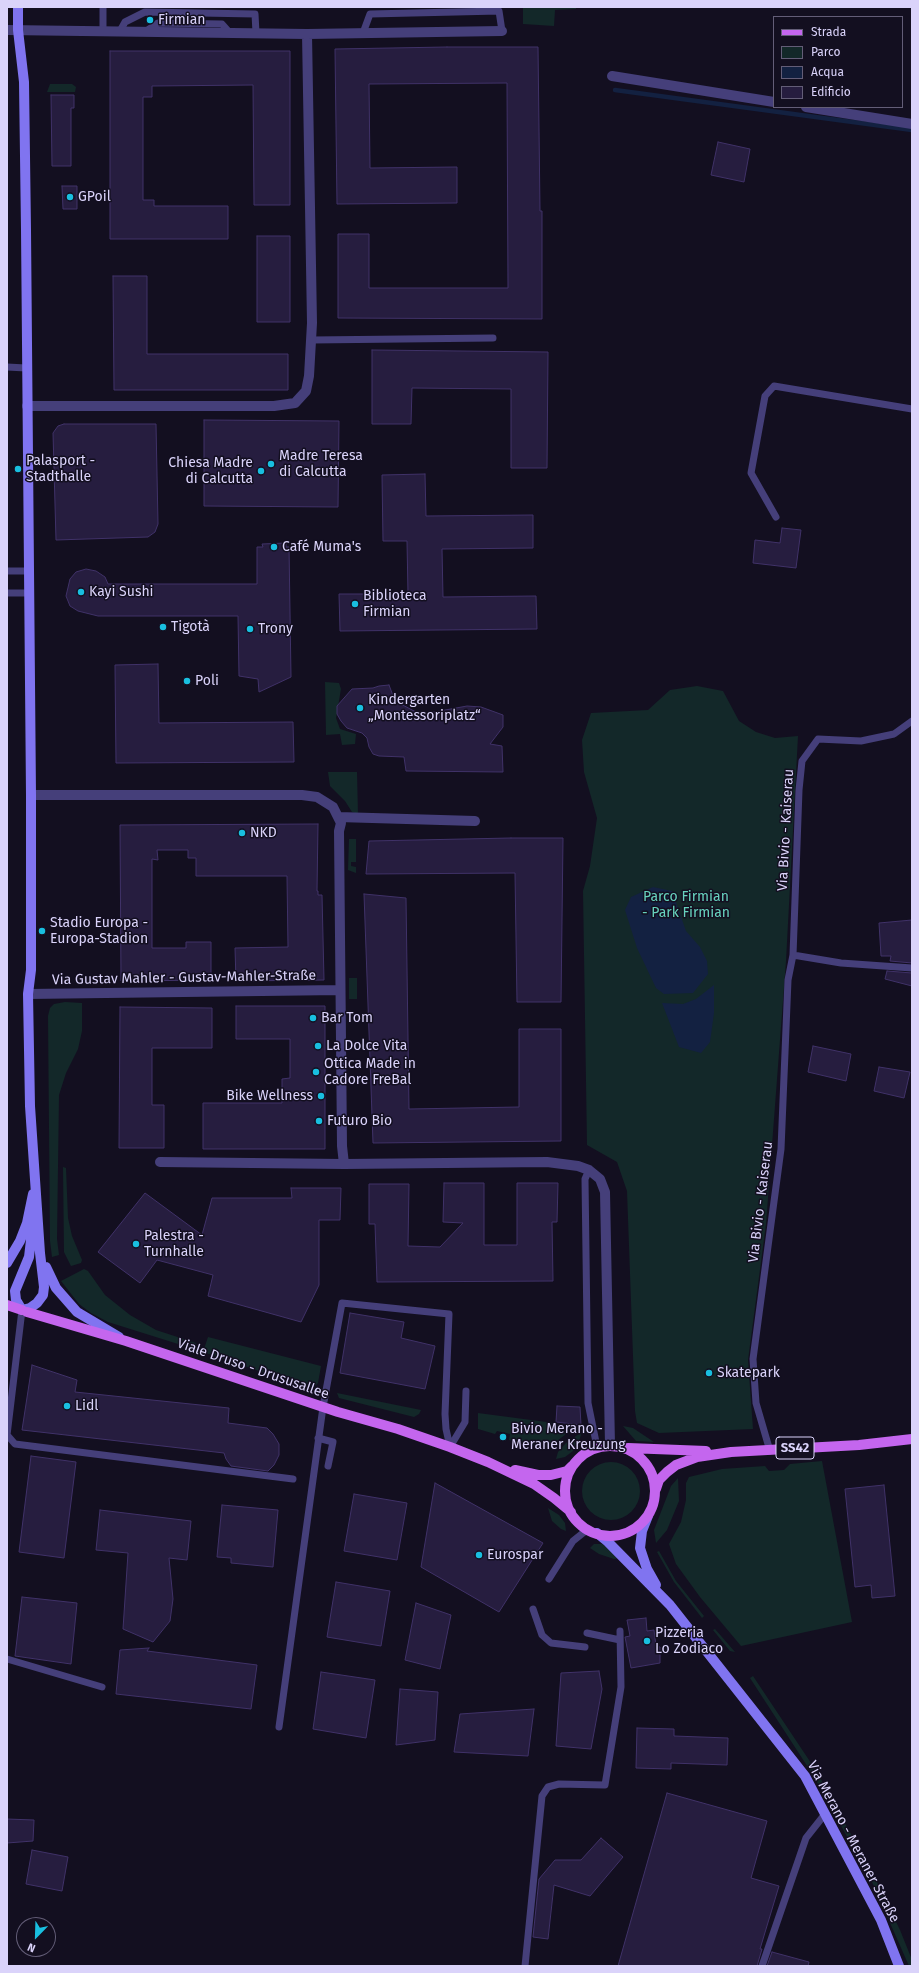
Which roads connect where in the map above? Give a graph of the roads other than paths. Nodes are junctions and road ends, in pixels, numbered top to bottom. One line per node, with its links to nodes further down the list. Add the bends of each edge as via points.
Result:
1 (18, 7): 4 (main road)
2 (103, 7): 5 (lane)
3 (7, 30): 4 (street)
4 (18, 30): 5 (street); 18 (main road, via 24,82)
5 (103, 31): 6 (street)
6 (120, 31): 8 (street); 8 (lane, via 125,22 145,12 255,14)
7 (502, 31): 9 (street); 9 (lane, via 499,11 484,11 370,14)
8 (256, 33): 10 (street)
9 (364, 33): 10 (street)
10 (307, 34): 16 (street)
11 (612, 76): 12 (street)
12 (773, 102)
13 (812, 108): 14 (street)
14 (912, 124)
15 (493, 338): 16 (lane)
16 (312, 340): 19 (street, via 306,391 295,403 274,406)
17 (7, 367): 18 (lane)
18 (26, 368): 19 (main road)
19 (27, 406): 23 (main road)
20 (912, 409): 21 (lane, via 774,386 765,396 752,473)
21 (776, 517)
22 (7, 571): 23 (lane)
23 (28, 571): 24 (main road)
24 (29, 592): 25 (lane); 27 (main road)
25 (7, 593)
26 (912, 721): 30 (lane, Via Bivio - Kaiserau, via 894,734 861,741 818,739 802,761)
27 (31, 795): 28 (street, via 302,795 317,797 333,807); 33 (main road, via 31,970)
28 (338, 817): 29 (street); 32 (street, via 341,823)
29 (475, 821)
30 (793, 955): 31 (lane, via 841,963); 52 (lane, Via Bivio - Kaiserau, via 788,980 781,1149 753,1359 756,1404)
31 (912, 968)
32 (340, 990): 33 (street, Via Gustav Mahler - Gustav-Mahler-Straße); 35 (street)
33 (28, 994): 36 (main road, via 30,1106)
34 (160, 1162): 35 (street)
35 (344, 1164): 37 (street, via 548,1162)
36 (36, 1169): 38 (main road); 39 (main road)
37 (589, 1170): 49 (street, via 600,1179 605,1192); 51 (lane, via 585,1179 588,1403)
38 (35, 1186): 40 (main road, via 27,1223); 42 (main road, via 29,1257 15,1291 16,1300)
39 (39, 1240): 42 (main road, via 43,1294); 43 (main road, via 56,1288 77,1312)
40 (7, 1263)
41 (7, 1305): 42 (main road, Viale Druso - Drususallee)
42 (24, 1311): 43 (main road, Viale Druso - Drususallee); 46 (lane)
43 (126, 1341): 45 (main road, Viale Druso - Drususallee)
44 (466, 1391): 50 (lane, via 465,1422)
45 (323, 1407): 47 (lane); 50 (main road, Viale Druso - Drususallee); 50 (lane, via 342,1303 449,1314 445,1414)
46 (7, 1437): 57 (lane, via 15,1444)
47 (318, 1438): 55 (lane, via 333,1442); 71 (lane)
48 (912, 1439): 52 (main road, SS42)
49 (610, 1445): 51 (main road); 53 (main road, SS42, via 642,1449); 58 (main road, via 630,1450 646,1463 654,1477)
50 (450, 1447): 54 (main road, Viale Druso - Drususallee)
51 (597, 1447): 56 (main road)
52 (770, 1451): 53 (main road, SS42)
53 (731, 1452): 58 (main road, SS42, via 697,1457 676,1465 660,1480 656,1486)
54 (488, 1462): 56 (main road, Viale Druso - Drususallee, via 538,1475 558,1474); 59 (main road, Viale Druso - Drususallee, via 534,1484)
55 (328, 1466)
56 (572, 1466): 59 (main road, via 565,1493)
57 (294, 1479)
58 (656, 1493): 60 (main road)
59 (571, 1512): 61 (main road, via 578,1522)
60 (648, 1516): 61 (main road, via 626,1533 607,1535); 63 (main road, Via Merano - Meraner Straße, via 640,1540 642,1556 652,1579)
61 (592, 1531): 62 (lane, via 573,1541); 63 (main road, Via Merano - Meraner Straße, via 608,1542)
62 (549, 1579)
63 (670, 1605): 72 (main road, Via Merano - Meraner Straße, via 805,1776)
64 (533, 1609): 68 (lane, via 542,1635 551,1643)
65 (620, 1632): 67 (lane)
66 (587, 1633): 67 (lane)
67 (620, 1640): 73 (lane, via 621,1687 605,1785 559,1784 548,1787 542,1796)
68 (585, 1647)
69 (7, 1659): 70 (lane)
70 (102, 1687)
71 (279, 1727)
72 (825, 1814): 74 (lane, via 806,1838); 75 (main road, Via Merano - Meraner Straße, via 881,1920)
73 (525, 1966)
74 (762, 1966)
75 (899, 1966)

